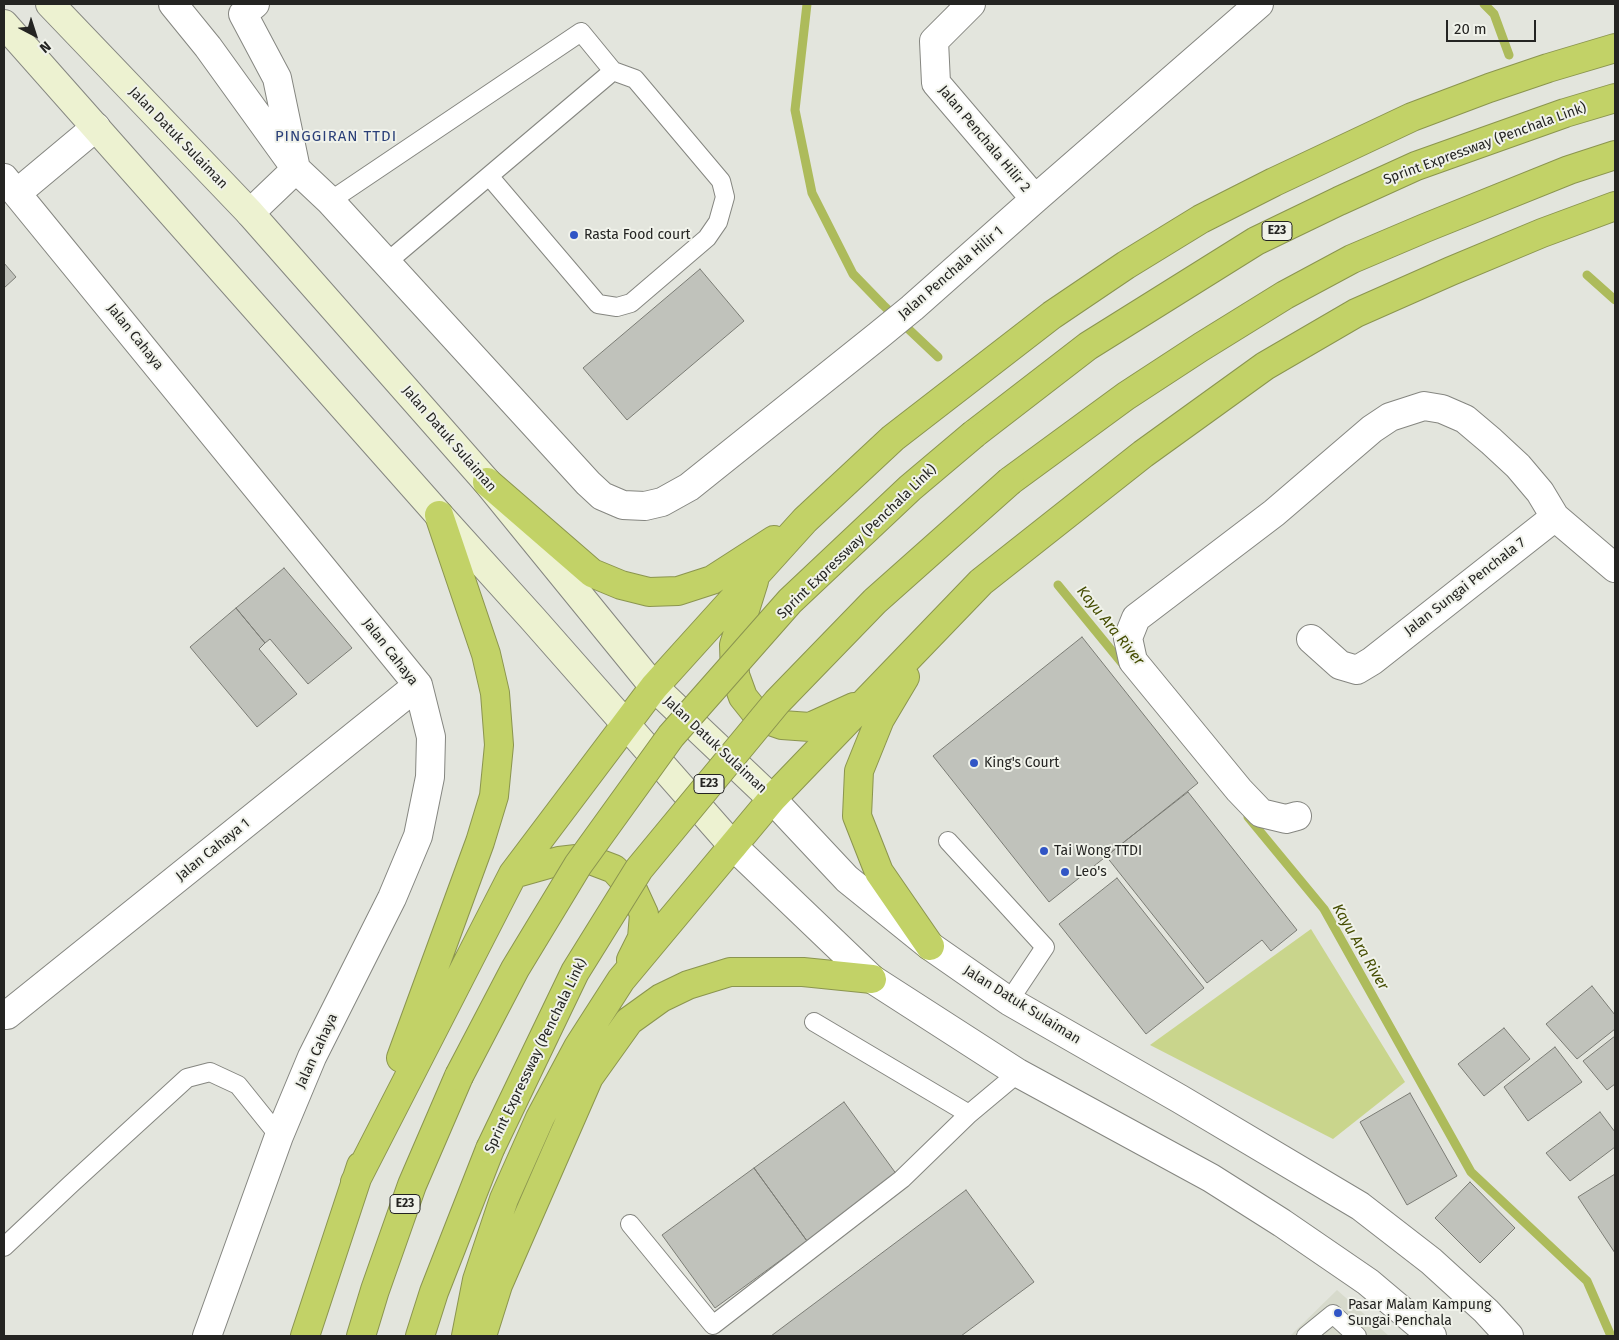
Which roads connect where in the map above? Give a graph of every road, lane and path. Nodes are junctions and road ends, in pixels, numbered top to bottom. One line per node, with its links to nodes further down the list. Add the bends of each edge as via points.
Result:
1 (50, 4): 18 (main road, Jalan Datuk Sulaiman)
2 (173, 4): 12 (street)
3 (971, 4): 15 (street, Jalan Penchala Hilir 2, via 934,41 936,83)
4 (1259, 4): 15 (street, Jalan Penchala Hilir 1)
5 (244, 7): 12 (street, via 277,78)
6 (4, 24): 10 (main road)
7 (1615, 48): 23 (highway, via 1489,88 1412,117 1201,219 1052,315 892,438)
8 (613, 70): 13 (lane); 13 (lane, via 635,79 721,182 725,197 718,222 707,238 632,303 616,307 598,304); 16 (lane, via 581,32)
9 (1615, 98): 51 (highway, Sprint Expressway (Penchala Link) / E23, bridge, via 1416,166 1256,241 1088,346 974,434 910,488 790,601 671,736 578,866 515,969 459,1076 412,1185)
10 (96, 127): 14 (street, Jalan Cahaya); 21 (main road)
11 (1615, 155): 52 (highway, Sprint Expressway (Penchala Link) / E23, bridge, via 1425,228 1352,260 1285,295 1126,396 1010,481 875,601 777,702 639,868 575,972 490,1150)
12 (296, 169): 16 (street); 18 (street)
13 (488, 176): 19 (lane)
14 (10, 186): 28 (street, Jalan Cahaya)
15 (1035, 199): 19 (street, Jalan Penchala Hilir 1, via 912,308 689,487 662,502 645,506 623,506 602,496 588,483)
16 (330, 202): 19 (street)
17 (1615, 206): 26 (highway, via 1542,233 1356,313 1266,366 1143,454 989,576)
18 (250, 213): 20 (main road, Jalan Datuk Sulaiman)
19 (386, 263)
20 (487, 482): 23 (highway, via 592,573 649,592 678,591 712,580); 29 (main road, Jalan Datuk Sulaiman)
21 (438, 515): 31 (main road); 46 (highway, via 486,654 495,693 499,745 494,796 456,911)
22 (1555, 517): 24 (street); 27 (street, Jalan Sungai Penchala 7, via 1357,670 1340,665); 33 (street, via 1540,492 1491,441 1465,419 1442,409 1424,406 1390,417 1372,429 1274,513 1136,618 1128,638 1133,661 1261,813 1286,819)
23 (805, 520): 25 (highway)
24 (1615, 568)
25 (757, 572): 29 (highway); 30 (highway, via 734,645 735,675 743,697 754,710 760,717 782,725 810,727)
26 (933, 631): 30 (highway); 37 (highway, via 880,719 859,771 857,816 879,872)
27 (1311, 639)
28 (418, 685): 41 (street, Jalan Cahaya 1); 45 (street, Jalan Cahaya, via 431,737 430,777 418,836 392,898 312,1057)
29 (654, 687): 31 (highway); 32 (main road, Jalan Datuk Sulaiman)
30 (867, 702): 32 (highway)
31 (626, 725): 35 (main road); 36 (highway)
32 (772, 799): 35 (highway); 37 (street, Jalan Datuk Sulaiman, via 847,879)
33 (1297, 816)
34 (948, 841): 40 (lane, via 1045,947)
35 (733, 846): 38 (highway); 39 (street)
36 (513, 874): 38 (highway, via 585,858 614,869 633,890 644,914 642,938); 46 (highway)
37 (930, 946): 40 (street, Jalan Datuk Sulaiman)
38 (621, 980): 53 (highway, via 578,1047 540,1118 504,1199 477,1280)
39 (872, 980): 43 (street); 54 (highway, via 802,972 730,972 688,985 661,998 629,1021 589,1077 498,1284)
40 (1009, 1001): 58 (street, Jalan Datuk Sulaiman, via 1360,1206 1431,1261 1486,1311)
41 (8, 1015)
42 (814, 1022): 44 (lane)
43 (1018, 1073): 44 (lane); 57 (street, via 1211,1178 1274,1218 1368,1282)
44 (969, 1114): 47 (lane, via 902,1180 713,1325)
45 (279, 1136): 48 (lane, via 238,1085 210,1072 187,1078); 49 (street, Jalan Cahaya)
46 (355, 1182): 50 (highway)
47 (630, 1224)
48 (4, 1248)
49 (207, 1336)
50 (305, 1336)
51 (361, 1336)
52 (420, 1336)
53 (466, 1336)
54 (482, 1336)
55 (1306, 1336): 56 (lane, via 1332,1314)
56 (1357, 1336)
57 (1432, 1336)
58 (1508, 1336)

